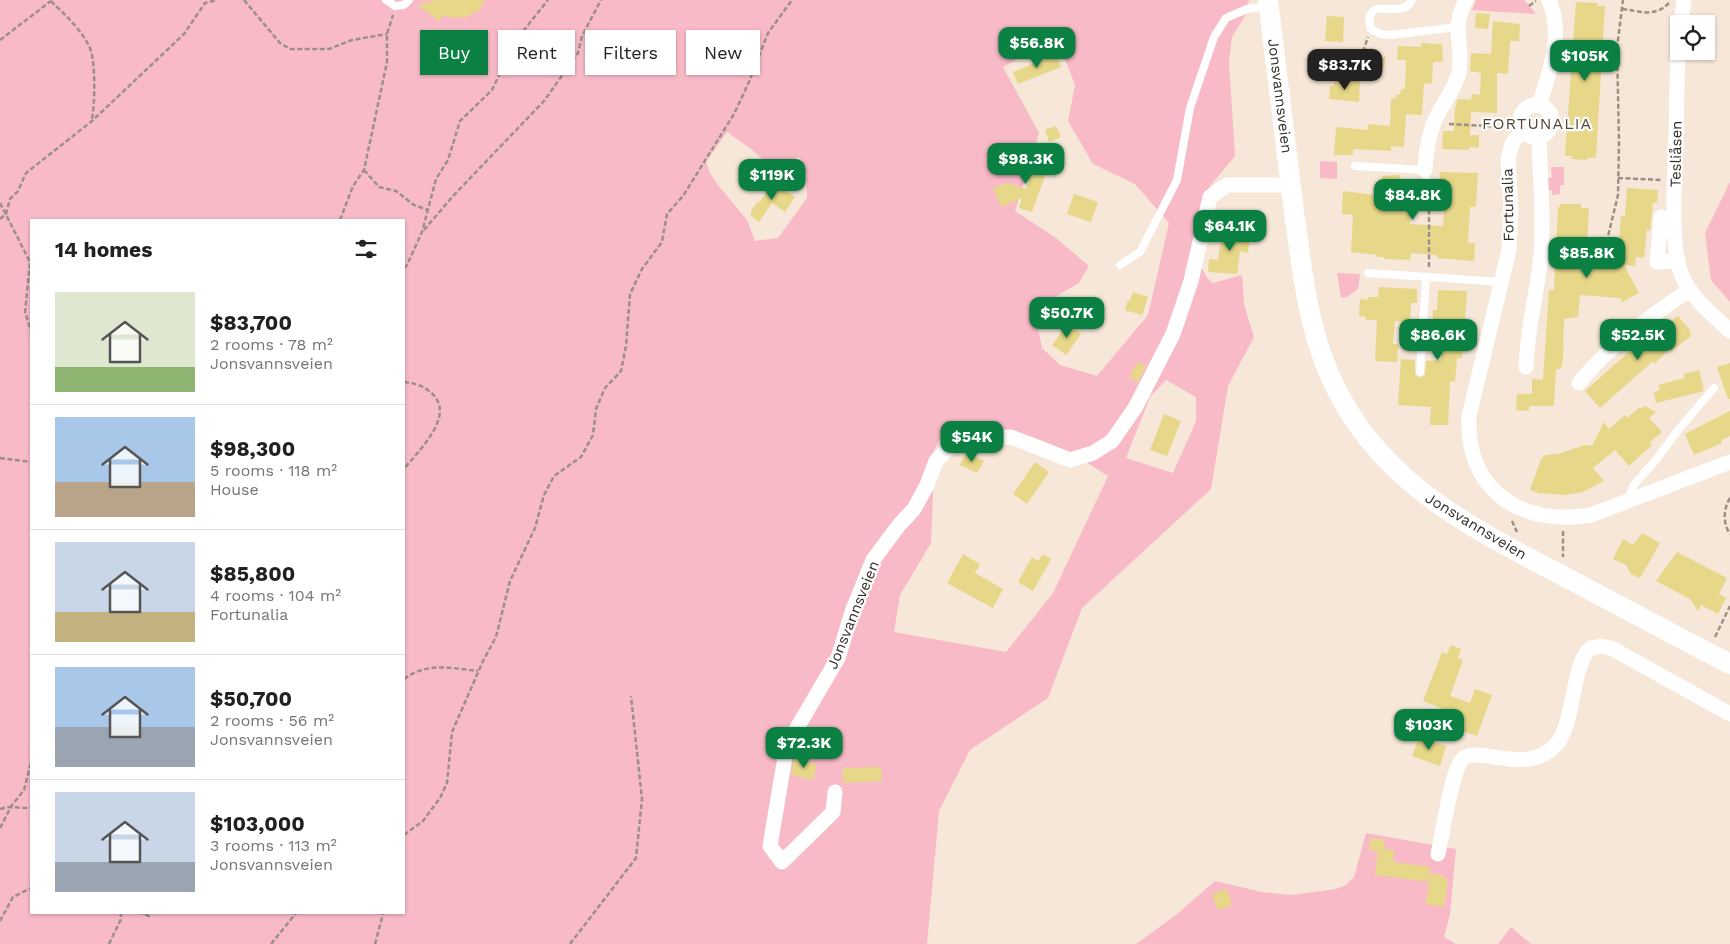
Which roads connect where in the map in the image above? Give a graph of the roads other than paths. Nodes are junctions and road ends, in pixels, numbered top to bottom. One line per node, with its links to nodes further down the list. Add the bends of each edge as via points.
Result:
1 (386, 0): 2 (lane, via 395,6 404,5)
2 (409, 0)
3 (1412, 0): 9 (lane, via 1407,7 1373,11 1369,18 1371,29 1391,35)
4 (1466, 0): 9 (street)
5 (1549, 0): 11 (street, via 1554,19 1554,55)
6 (1684, 0): 8 (street)
7 (1268, 3): 16 (main road, Jonsvannsveien); 20 (lane, Jonsvannsveien, via 1226,18 1214,37 1190,108 1177,180 1140,252)
8 (1682, 15)
9 (1457, 27): 15 (street, via 1459,72 1428,140)
10 (1679, 60): 19 (street, Tesliåsen, via 1675,181)
11 (1539, 105): 12 (street, Fortunalia, via 1528,106 1524,110 1519,119); 13 (street, via 1548,110 1552,121 1549,131)
12 (1522, 130): 13 (street, via 1529,136); 23 (street, Fortunalia, via 1512,144 1508,159 1511,229)
13 (1539, 137): 26 (street, via 1543,226)
14 (1355, 166): 15 (lane)
15 (1425, 170): 17 (lane)
16 (1291, 185): 32 (main road, Jonsvannsveien, via 1305,290 1321,353 1346,408 1384,459 1418,490 1457,518); 34 (street, Jonsvannsveien, via 1227,185 1210,197 1191,281 1173,334 1135,408 1112,441 1093,454 1070,460 1011,437 972,438 950,447 936,461 914,509 873,560 838,658 787,745 770,846 782,862 833,812)
17 (1429, 200)
18 (1661, 217): 19 (street, via 1657,262)
19 (1678, 261): 24 (street, Tesliåsen)
20 (1120, 265)
21 (1368, 274): 22 (lane)
22 (1426, 278): 23 (lane); 27 (lane)
23 (1502, 282): 31 (street, Fortunalia, via 1469,416 1470,443 1482,477 1508,502 1530,512 1563,518 1591,515)
24 (1690, 290): 25 (street, Tesliåsen); 28 (street, via 1656,311 1598,360)
25 (1730, 330)
26 (1526, 367)
27 (1420, 372)
28 (1579, 383)
29 (1714, 388): 31 (lane, via 1632,486)
30 (1730, 462): 31 (street, Fortunalia)
31 (1632, 500)
32 (1730, 664)
33 (1730, 714): 35 (street, via 1613,650 1602,646 1591,648 1583,659 1564,732 1549,752 1526,760 1476,754 1460,762)
34 (835, 792)
35 (1438, 854)

